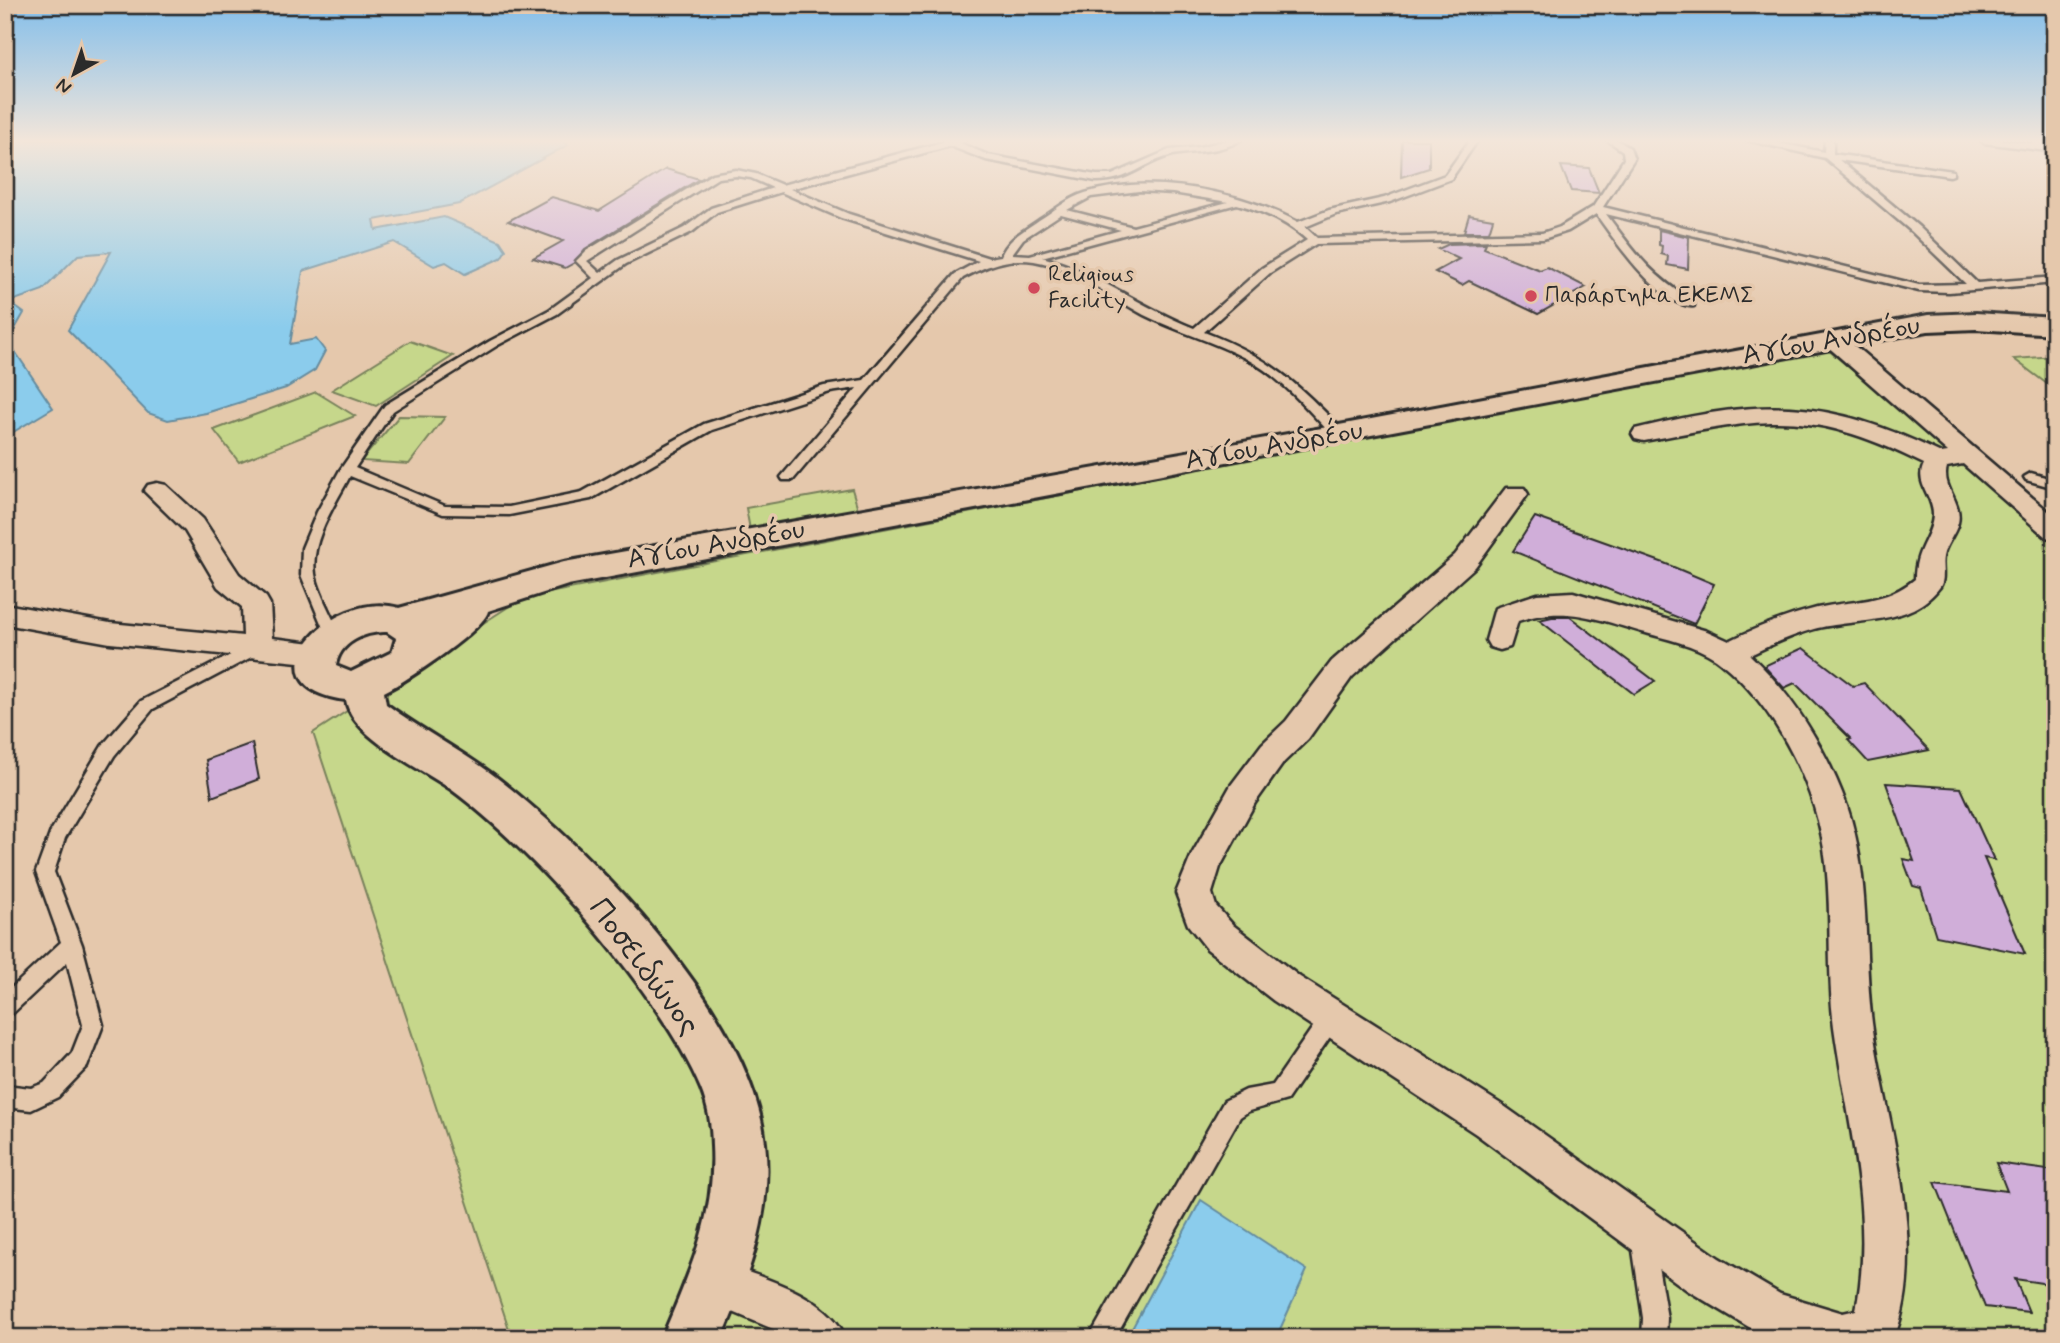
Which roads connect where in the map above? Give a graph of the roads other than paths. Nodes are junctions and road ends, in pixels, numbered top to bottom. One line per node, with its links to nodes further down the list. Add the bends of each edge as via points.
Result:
1 (672, 203): 12 (lane)
2 (736, 203): 17 (lane, via 714,210)
3 (814, 203): 22 (lane)
4 (1074, 203): 10 (lane)
5 (1248, 203): 11 (lane); 13 (lane, via 1220,205)
6 (1375, 203): 11 (lane)
7 (1599, 203): 9 (lane)
8 (1884, 203): 25 (lane)
9 (1597, 209): 18 (lane, via 1544,236); 25 (lane, via 1893,283 1919,288); 26 (lane, via 1640,267)
10 (1059, 211): 13 (lane); 15 (lane)
11 (1300, 225): 18 (lane)
12 (629, 229): 14 (lane); 23 (lane, via 581,261)
13 (1132, 230): 19 (lane)
14 (641, 233)
15 (1027, 233): 19 (lane); 20 (lane, via 1009,244)
16 (653, 237): 17 (lane)
17 (667, 241): 23 (lane)
18 (1314, 241): 28 (lane, via 1294,250 1242,290)
19 (1057, 250): 21 (lane)
20 (1005, 257): 21 (lane); 22 (lane)
21 (1032, 257): 28 (lane, via 1081,273)
22 (985, 260): 30 (lane, via 959,276)
23 (598, 276): 35 (lane, via 553,312 389,408)
24 (2055, 280): 25 (lane)
25 (1975, 287)
26 (1690, 304)
27 (2055, 326): 29 (main road, Αγίου Ανδρέου, via 1928,323)
28 (1195, 334): 31 (lane, via 1266,365)
29 (1834, 340): 31 (main road, Αγίου Ανδρέου); 33 (street)
30 (866, 383): 35 (lane, via 828,389 708,427 586,496 509,511 443,510); 36 (lane)
31 (1339, 434): 42 (main road, Αγίου Ανδρέου, via 630,561 564,574)
32 (1644, 434): 34 (street, via 1762,413 1824,417)
33 (1966, 456): 34 (street); 41 (street)
34 (1938, 461): 48 (street, via 1932,470 1933,483 1946,512 1930,556 1928,582 1916,597 1874,611 1818,617)
35 (347, 470): 46 (lane, via 309,548 308,575)
36 (788, 477)
37 (2031, 477): 38 (lane)
38 (2055, 484)
39 (157, 491): 47 (street, via 194,525 228,580 256,604)
40 (1515, 494): 53 (street, via 1465,561 1342,669 1243,793 1204,864 1194,893 1201,914 1220,937)
41 (2055, 531)
42 (496, 596): 44 (main road, Αγίου Ανδρέου); 49 (main road, Αγίου Ανδρέου)
43 (5, 614): 47 (street, via 38,616 71,627 114,633)
44 (400, 621): 46 (main road, Αγίου Ανδρέου, via 367,620); 49 (main road, via 411,627 415,636)
45 (1500, 640): 48 (street, via 1505,615 1537,604 1573,602 1696,638)
46 (325, 644): 47 (street); 50 (main road, via 316,671 321,678 341,686)
47 (258, 647): 51 (lane, via 147,705 108,751 57,836 46,872)
48 (1729, 653): 55 (street, via 1770,695 1800,746 1830,807 1845,869 1853,1024 1885,1201 1884,1294 1875,1329 1843,1336 1770,1314)
49 (409, 657): 50 (main road, Αγίου Ανδρέου, via 384,677)
50 (363, 684): 56 (main road, Ποσειδώνος, via 371,714 481,789 548,851 649,965 696,1032 723,1079 738,1143 737,1214)
51 (72, 945): 52 (lane); 54 (lane, via 93,1025 80,1060 51,1090 31,1099)
52 (5, 1007)
53 (1331, 1017): 55 (street, via 1490,1120); 59 (lane, via 1280,1093 1249,1097 1233,1109)
54 (5, 1096)
55 (1640, 1228): 60 (lane, via 1655,1318)
56 (718, 1283): 57 (main road, Ποσειδώνος); 58 (street, via 794,1315)
57 (692, 1338)
58 (823, 1338)
59 (1101, 1338)
60 (1654, 1338)

